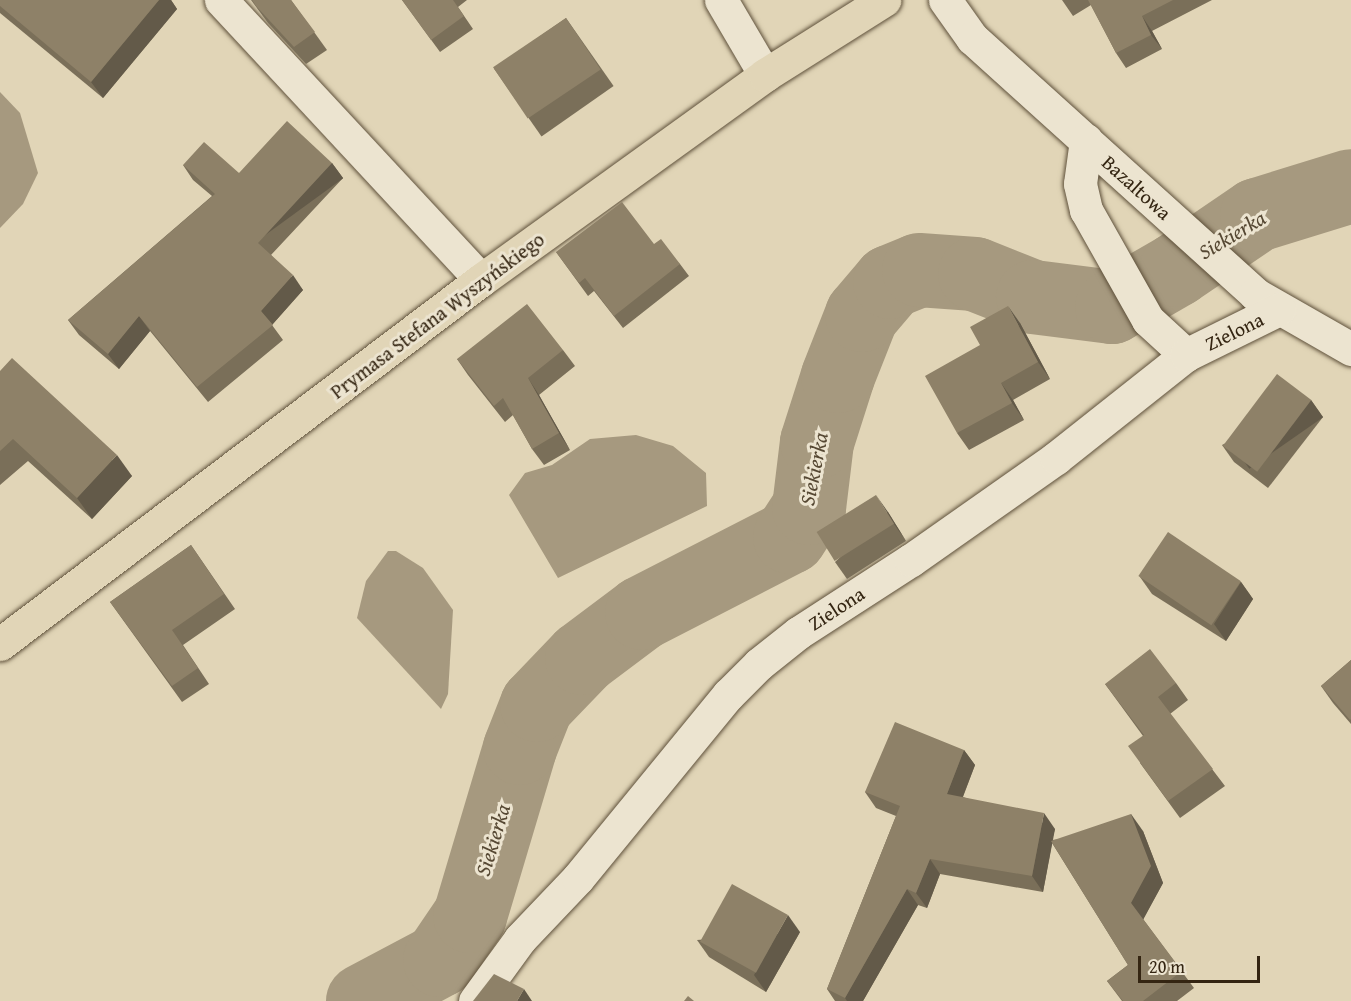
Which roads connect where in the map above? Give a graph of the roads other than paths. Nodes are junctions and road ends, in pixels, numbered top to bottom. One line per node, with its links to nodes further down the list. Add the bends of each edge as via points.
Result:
1 (221, 0): 7 (street)
2 (721, 0): 5 (street)
3 (884, 0): 5 (main road, Prymasa Stefana Wyszyńskiego)
4 (945, 0): 6 (street, Bazaltowa, via 972,38)
5 (765, 75): 7 (main road, Prymasa Stefana Wyszyńskiego)
6 (1086, 140): 8 (street, Bazaltowa); 10 (street, via 1080,184 1086,210 1149,320)
7 (481, 280): 11 (main road, Prymasa Stefana Wyszyńskiego)
8 (1267, 301): 9 (street, Bazaltowa); 10 (street, Zielona)
9 (1351, 349)
10 (1186, 355): 12 (street, Zielona, via 1056,458 911,560 798,633 759,664 728,695 578,878 520,939)
11 (0, 644)
12 (475, 1001)

